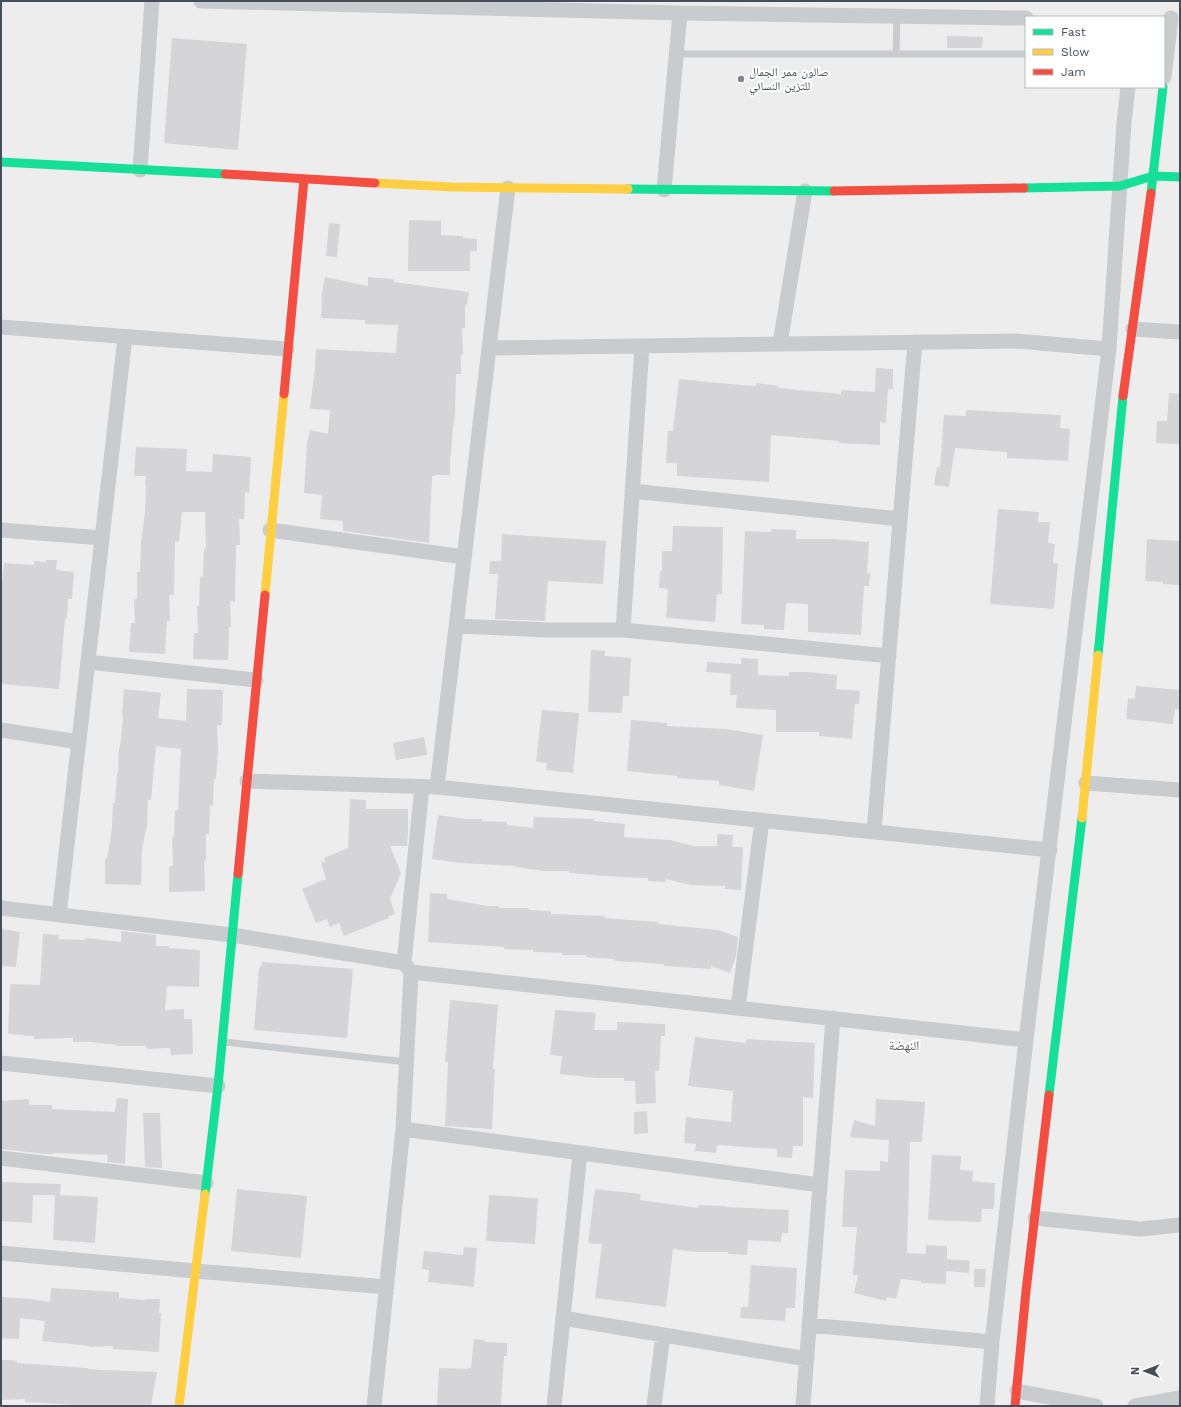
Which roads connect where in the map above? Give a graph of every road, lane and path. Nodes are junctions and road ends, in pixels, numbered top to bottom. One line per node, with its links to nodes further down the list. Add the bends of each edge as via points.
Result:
1 (152, 1): 14 (street)
2 (202, 1): 3 (street)
3 (680, 13): 4 (street); 7 (street)
4 (897, 16): 5 (street); 8 (lane)
5 (1025, 18)
6 (1172, 18): 10 (street)
7 (677, 54): 8 (lane); 20 (street)
8 (896, 54): 9 (lane)
9 (1025, 54)
10 (1165, 70)
11 (1128, 88): 18 (street)
12 (1163, 88): 15 (street)
13 (1, 162): 14 (street)
14 (140, 170): 17 (street)
15 (1153, 176): 16 (street); 18 (street); 23 (street)
16 (1180, 177)
17 (304, 179): 19 (street); 31 (street)
18 (1120, 186): 21 (street); 30 (street)
19 (508, 188): 20 (street); 29 (street)
20 (664, 190): 21 (street)
21 (805, 191): 27 (street)
22 (1, 328): 25 (street)
23 (1133, 329): 24 (street); 46 (street, via 1121,412)
24 (1180, 332)
25 (125, 337): 31 (street); 36 (street)
26 (915, 342): 27 (street); 30 (street, via 1016,341); 33 (street)
27 (780, 344): 28 (street)
28 (642, 346): 29 (street); 32 (street)
29 (489, 348): 37 (street)
30 (1109, 348): 51 (street)
31 (288, 349): 35 (street)
32 (632, 491): 33 (street); 39 (street)
33 (900, 519): 40 (street)
34 (1, 530): 36 (street)
35 (270, 530): 37 (street); 42 (street)
36 (102, 538): 41 (street)
37 (464, 557): 38 (street)
38 (456, 626): 39 (street); 47 (street)
39 (623, 630): 40 (street)
40 (889, 656): 50 (street)
41 (88, 662): 42 (street); 44 (street)
42 (256, 680): 45 (street)
43 (1, 730): 44 (street)
44 (79, 742): 53 (street)
45 (247, 781): 47 (street); 54 (street)
46 (1086, 783): 48 (street); 68 (street)
47 (429, 787): 49 (street); 55 (street)
48 (1180, 790)
49 (762, 820): 50 (street); 56 (street)
50 (874, 831): 51 (street)
51 (1050, 850): 58 (street)
52 (1, 908): 53 (street)
53 (59, 915): 54 (street)
54 (232, 935): 55 (street); 59 (street)
55 (408, 967): 56 (street); 60 (street)
56 (738, 1008): 57 (street)
57 (833, 1018): 58 (street); 67 (street)
58 (1026, 1040): 76 (street)
59 (222, 1042): 60 (lane); 62 (street)
60 (407, 1062): 63 (street)
61 (1, 1063): 62 (street)
62 (218, 1086): 66 (street)
63 (403, 1129): 64 (street); 72 (street)
64 (580, 1153): 67 (street); 73 (street)
65 (1, 1158): 66 (street)
66 (206, 1183): 71 (street)
67 (820, 1184): 74 (street)
68 (1035, 1218): 69 (street, via 1140,1229); 78 (street)
69 (1180, 1225)
70 (1, 1253): 71 (street)
71 (195, 1271): 72 (street); 80 (street)
72 (387, 1287): 81 (street)
73 (563, 1318): 75 (street); 82 (street)
74 (809, 1325): 76 (street); 77 (street)
75 (663, 1334): 77 (street); 83 (street)
76 (992, 1342): 85 (street)
77 (807, 1359): 84 (street)
78 (1016, 1391): 86 (street); 87 (street)
79 (1180, 1398): 88 (street)
80 (179, 1406)
81 (374, 1406)
82 (554, 1406)
83 (654, 1406)
84 (803, 1406)
85 (986, 1406)
86 (1016, 1406)
87 (1096, 1406)
88 (1135, 1406)

